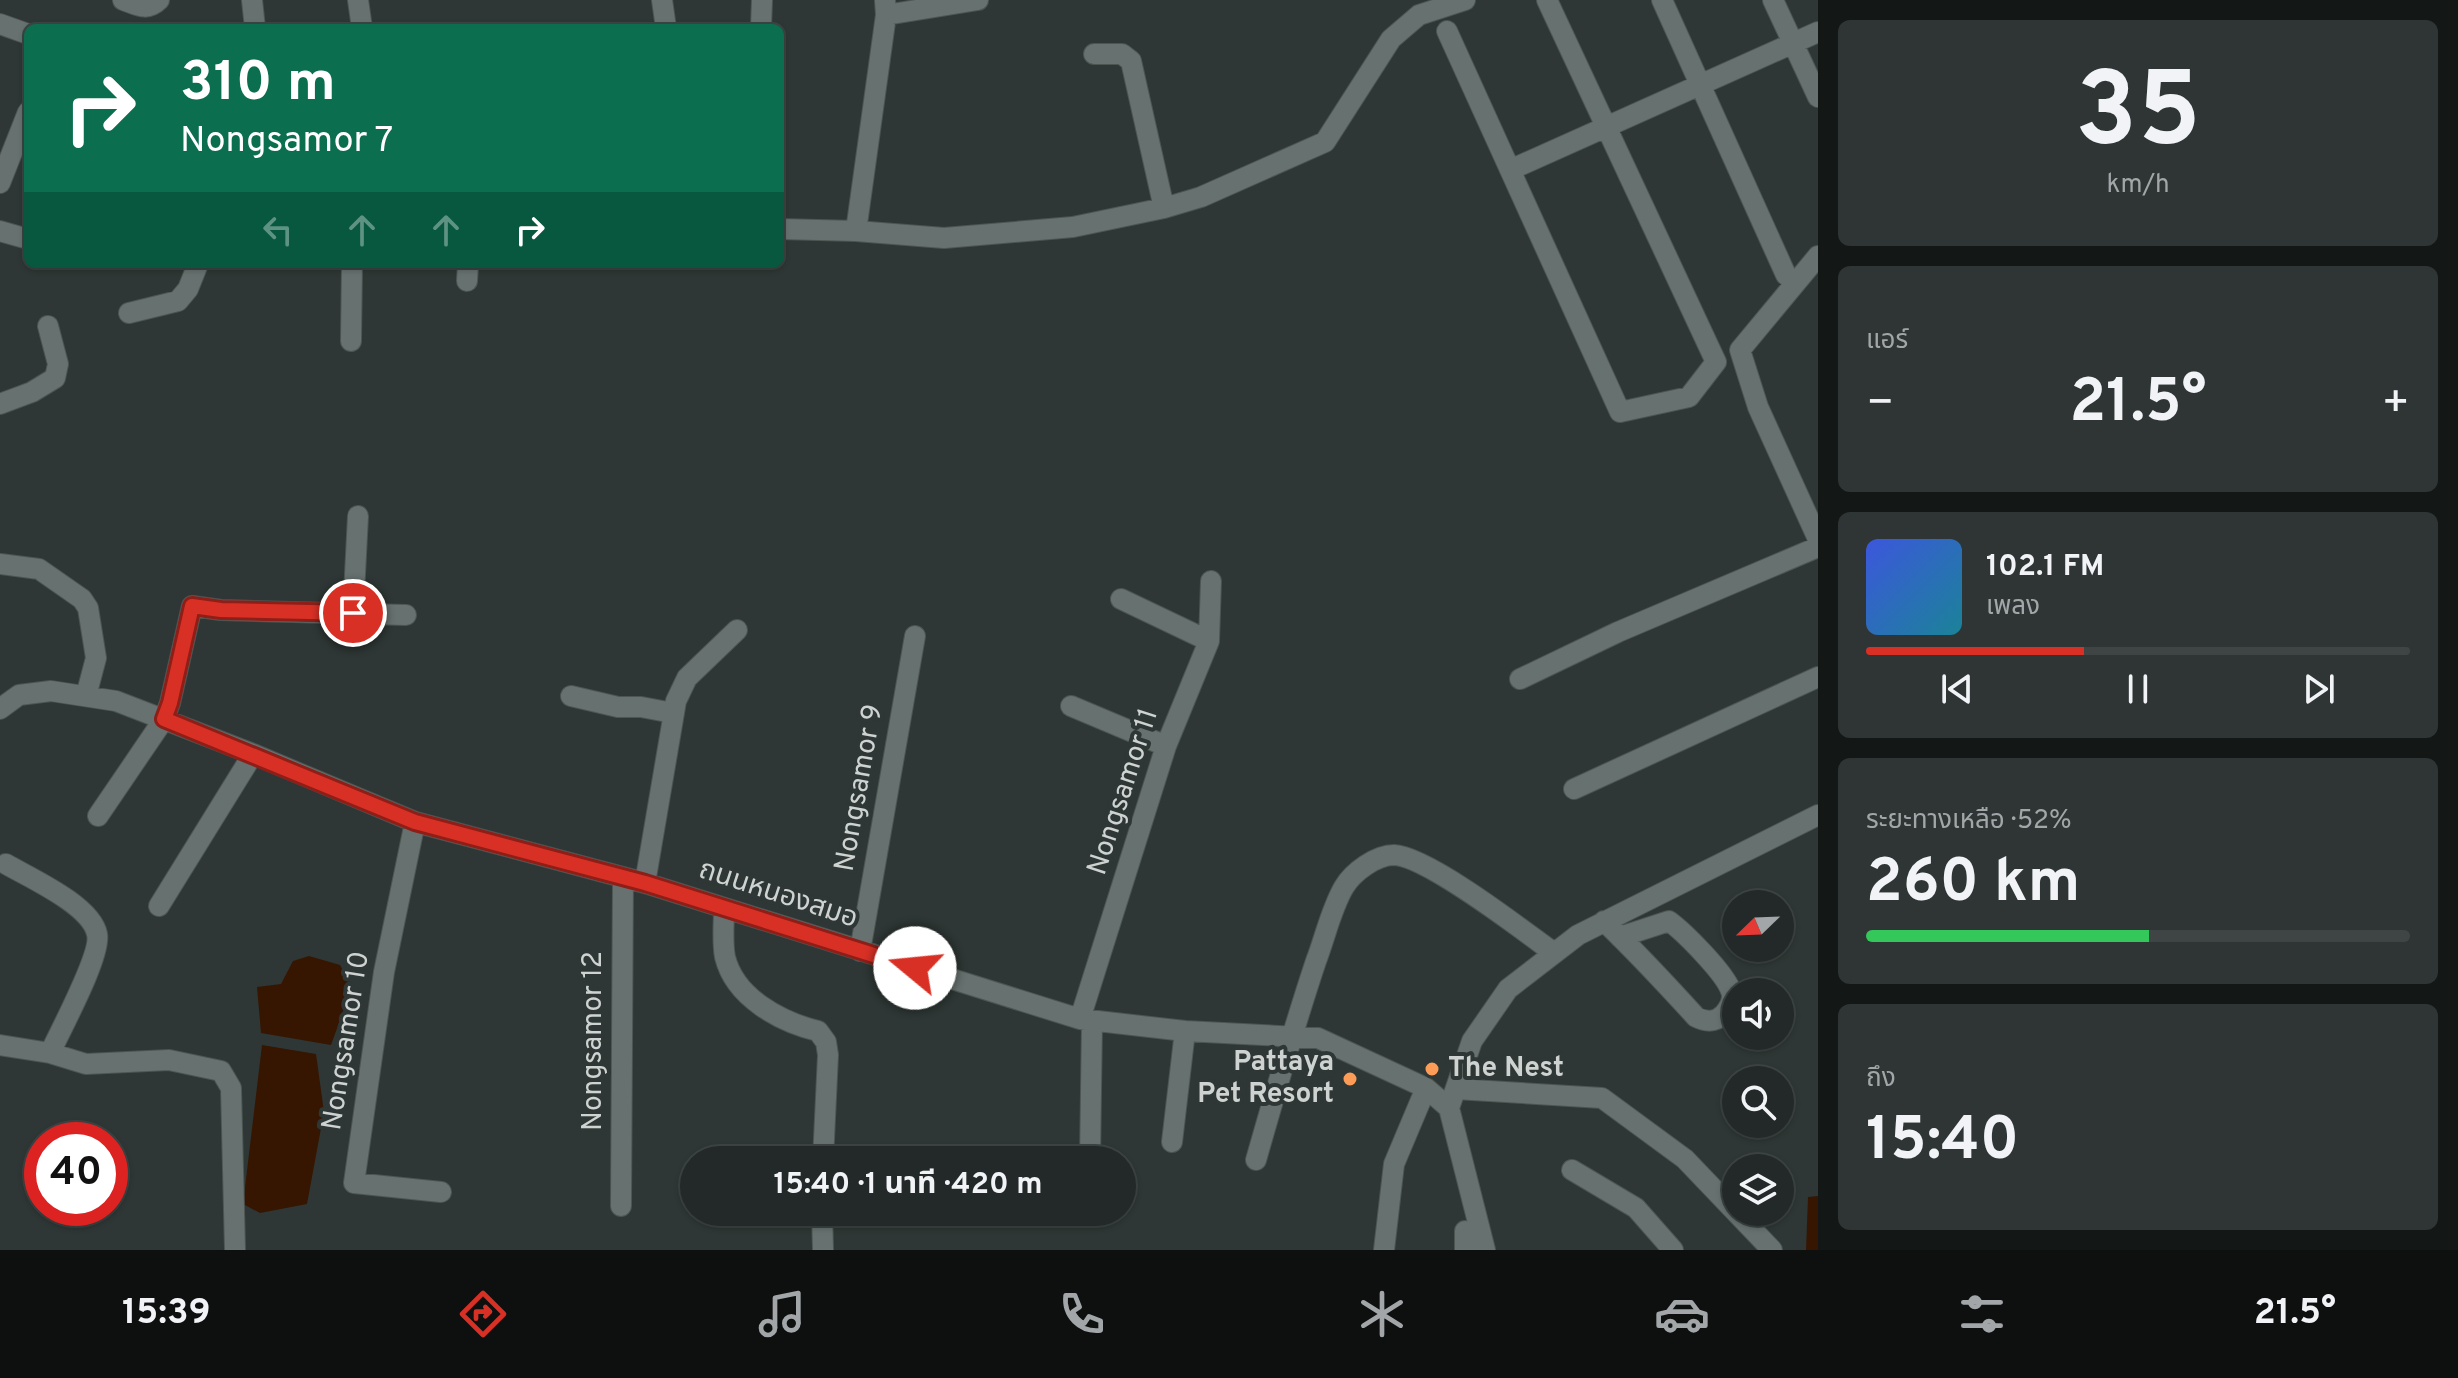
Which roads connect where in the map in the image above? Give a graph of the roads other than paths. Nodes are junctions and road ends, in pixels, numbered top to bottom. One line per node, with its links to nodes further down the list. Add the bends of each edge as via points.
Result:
1 (123, 0): 2 (street, via 146,8)
2 (159, 0)
3 (252, 0): 14 (street)
4 (358, 0): 15 (street)
5 (662, 0): 16 (street)
6 (762, 0): 17 (street)
7 (978, 0): 12 (street)
8 (1465, 0): 29 (street, via 1419,15 1391,39 1325,142)
9 (1547, 0): 26 (street)
10 (1662, 0): 23 (street)
11 (1773, 0): 21 (street)
12 (886, 8): 32 (street)
13 (0, 24): 20 (street)
14 (255, 24)
15 (361, 24)
16 (665, 24)
17 (761, 24)
18 (1447, 31): 27 (street)
19 (1818, 32): 21 (street)
20 (24, 33)
21 (1793, 43): 23 (street); 24 (street)
22 (1094, 54): 29 (street, via 1122,54 1131,61)
23 (1700, 85): 26 (street); 37 (street)
24 (1818, 97)
25 (24, 122): 28 (street)
26 (1606, 127): 27 (street); 27 (street, via 1716,362 1689,397 1620,412)
27 (1510, 170)
28 (0, 183)
29 (1164, 208): 32 (street, via 1073,227 944,238)
30 (784, 229): 32 (street)
31 (0, 231): 33 (street)
32 (856, 231)
33 (24, 238)
34 (1818, 256): 43 (street, via 1740,350 1758,407)
35 (196, 268): 38 (street, via 178,301)
36 (352, 268): 40 (street)
37 (1786, 275)
38 (129, 313)
39 (48, 326): 41 (street, via 58,364 55,378)
40 (351, 341)
41 (0, 404)
42 (358, 516): 48 (street)
43 (1818, 539)
44 (1818, 547): 54 (street)
45 (0, 564): 55 (street, via 39,569 88,608 96,658)
46 (1211, 581): 52 (street, Nongsamor 11)
47 (1121, 599): 52 (street)
48 (353, 613): 49 (street); 60 (street, via 192,606)
49 (406, 615)
50 (737, 630): 59 (street, via 687,678)
51 (915, 636): 74 (street, Nongsamor 9)
52 (1209, 641): 61 (street, Nongsamor 11)
53 (1818, 677): 63 (street)
54 (1520, 679)
55 (86, 696): 58 (street, ถนนหนองสมอ, via 51,691 19,695); 60 (street, ถนนหนองสมอ)
56 (571, 696): 59 (street)
57 (1071, 706): 61 (street)
58 (0, 709)
59 (673, 713): 69 (street)
60 (164, 719): 62 (street, ถนนหนองสมอ); 65 (street)
61 (1166, 746): 76 (street, Nongsamor 11)
62 (253, 754): 66 (street, ถนนหนองสมอ); 70 (street)
63 (1574, 789)
64 (1818, 815): 72 (street)
65 (98, 816)
66 (415, 822): 68 (street, ถนนหนองสมอ); 88 (street, Nongsamor 10, via 384,972 354,1183)
67 (6, 864): 80 (street, via 75,905 97,932 95,953)
68 (623, 877): 69 (street, ถนนหนองสมอ); 89 (street, Nongsamor 12)
69 (645, 883): 71 (street, ถนนหนองสมอ)
70 (159, 906)
71 (724, 908): 74 (street, ถนนหนองสมอ); 84 (street, via 730,973 773,1015 818,1031 826,1042)
72 (1604, 921): 73 (street); 75 (street)
73 (1620, 937): 73 (street, via 1696,1017 1707,1022 1723,1016 1731,992 1669,921)
74 (860, 951): 76 (street, ถนนหนองสมอ)
75 (1554, 953): 78 (street, via 1500,912 1418,862 1389,855 1367,865 1345,886); 82 (street, via 1508,989 1472,1041)
76 (1086, 1020): 77 (street, ถนนหนองสมอ); 85 (street, Nongsamor 11)
77 (1185, 1031): 78 (street, ถนนหนองสมอ); 83 (street)
78 (1291, 1035): 81 (street, ถนนหนองสมอ, via 1318,1038); 86 (street)
79 (0, 1045): 80 (street)
80 (50, 1053): 91 (street, via 86,1064 169,1060 221,1071 231,1088)
81 (1426, 1088): 82 (street, ถนนหนองสมอ); 93 (street, via 1394,1164)
82 (1453, 1098): 94 (street); 96 (street, via 1602,1098 1685,1159)
83 (1172, 1142)
84 (824, 1146)
85 (1090, 1146)
86 (1256, 1160)
87 (1572, 1170): 95 (street, via 1636,1208)
88 (441, 1192)
89 (621, 1206)
90 (822, 1226): 92 (street)
91 (235, 1250)
92 (823, 1250)
93 (1384, 1250)
94 (1485, 1250)
95 (1673, 1250)
96 (1772, 1250)

